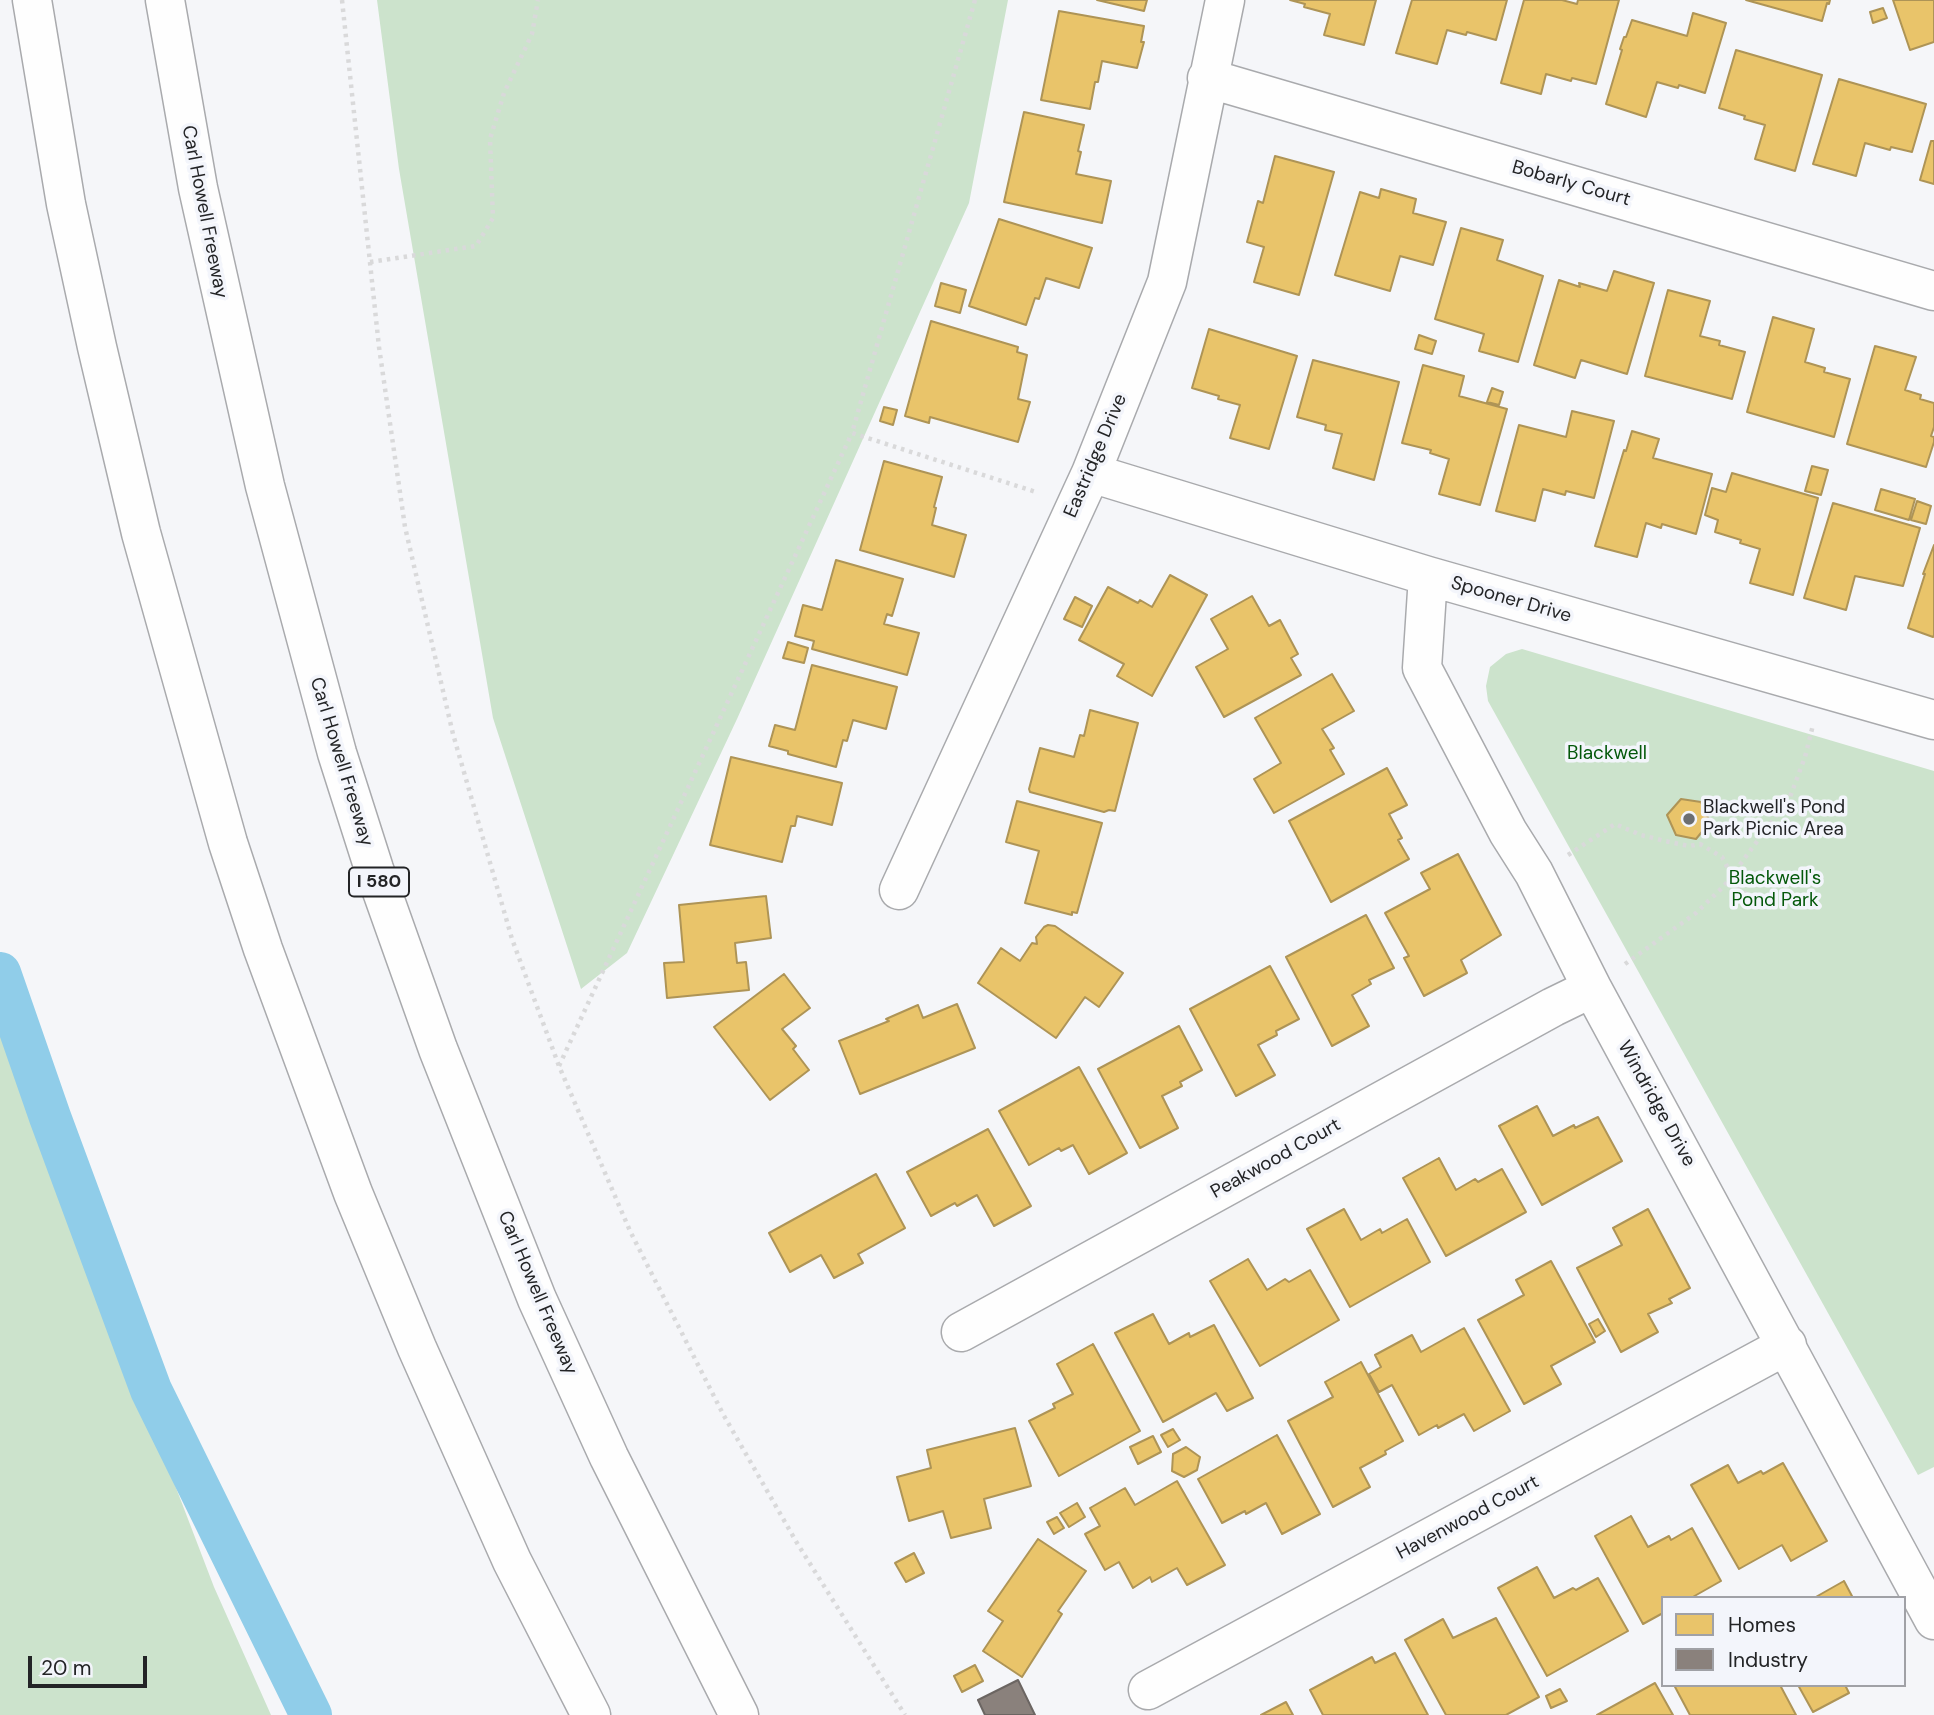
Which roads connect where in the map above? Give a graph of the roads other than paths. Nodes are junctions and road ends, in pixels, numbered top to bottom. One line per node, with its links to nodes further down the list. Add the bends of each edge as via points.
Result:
1 (32, 0): 15 (main road, via 66,204 97,347 141,533 228,843 353,1194 417,1348 512,1561)
2 (165, 0): 16 (main road, Carl Howell Freeway / I 580, via 198,188 265,486 337,753 374,869 438,1049 537,1299 609,1457)
3 (1225, 0): 4 (main road, Eastridge Drive)
4 (1207, 78): 5 (main road, Bobarly Court); 6 (main road, Eastridge Drive, via 1167,282)
5 (1934, 291)
6 (1091, 473): 7 (main road, Spooner Drive); 9 (main road, Eastridge Drive)
7 (1428, 576): 8 (main road, Spooner Drive); 10 (main road, Windridge Drive, via 1422,668)
8 (1934, 720)
9 (899, 890)
10 (1592, 988): 11 (main road, Peakwood Court); 12 (main road, Windridge Drive)
11 (961, 1332)
12 (1787, 1345): 13 (main road, Windridge Drive); 14 (main road, Havenwood Court)
13 (1934, 1620)
14 (1148, 1690)
15 (591, 1715)
16 (739, 1715)

